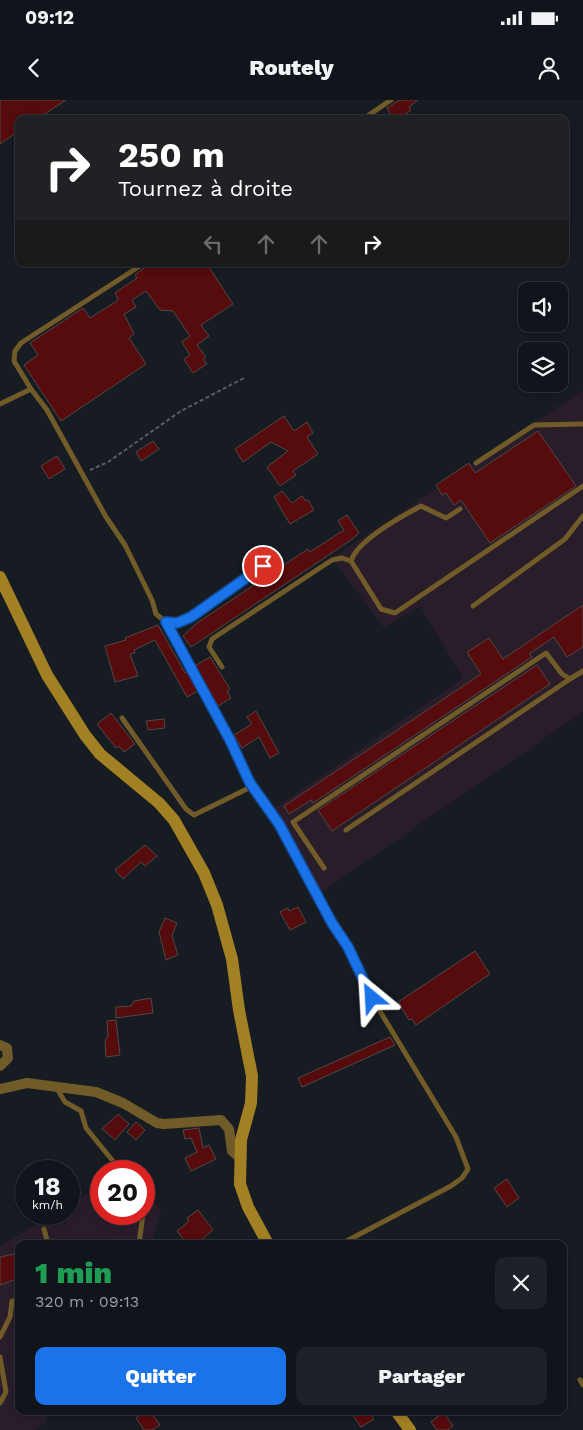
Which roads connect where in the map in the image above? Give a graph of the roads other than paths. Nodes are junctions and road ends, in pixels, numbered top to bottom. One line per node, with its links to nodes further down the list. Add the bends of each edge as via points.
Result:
1 (391, 100): 2 (lane)
2 (369, 115)
3 (138, 267): 4 (lane, via 21,344 15,351 14,361)
4 (31, 389): 5 (lane); 15 (lane, via 47,410 125,545 156,614)
5 (0, 404)
6 (583, 424): 7 (lane, via 534,425)
7 (476, 464)
8 (583, 486): 12 (lane, via 395,613 382,609)
9 (460, 509): 12 (lane, via 446,518 422,506 364,542 354,552)
10 (583, 516): 14 (lane, via 565,539)
11 (278, 556): 15 (lane, via 191,617 177,623)
12 (351, 561): 16 (lane, via 342,558 332,560 212,639 209,647)
13 (0, 577): 27 (main road, via 47,675 85,735 100,754 169,815 204,873 232,959 252,1076 251,1104)
14 (473, 606)
15 (166, 622): 20 (lane)
16 (222, 667)
17 (583, 671): 18 (lane)
18 (570, 679): 21 (lane); 22 (lane, via 546,653 293,822)
19 (122, 718): 20 (lane, via 186,809 194,815)
20 (252, 786): 34 (lane, via 292,846 348,947 372,998 456,1138 468,1169 451,1186)
21 (346, 830)
22 (324, 868)
23 (0, 1045): 24 (street, via 7,1048 8,1058)
24 (0, 1066)
25 (56, 1086): 26 (street, via 27,1083); 27 (street, via 96,1092 157,1123 221,1120 228,1129 232,1151); 28 (lane, via 65,1102 82,1111 86,1128)
26 (0, 1089)
27 (239, 1157): 33 (main road, via 243,1192)
28 (112, 1160)
29 (142, 1225): 32 (lane)
30 (44, 1228): 31 (lane)
31 (47, 1240)
32 (140, 1240)
33 (266, 1240)
34 (349, 1240)
35 (15, 1301): 36 (lane, via 12,1301 10,1317)
36 (0, 1337)
37 (0, 1357): 38 (lane, via 6,1392)
38 (0, 1403)
39 (399, 1415): 40 (main road)
40 (410, 1430)

